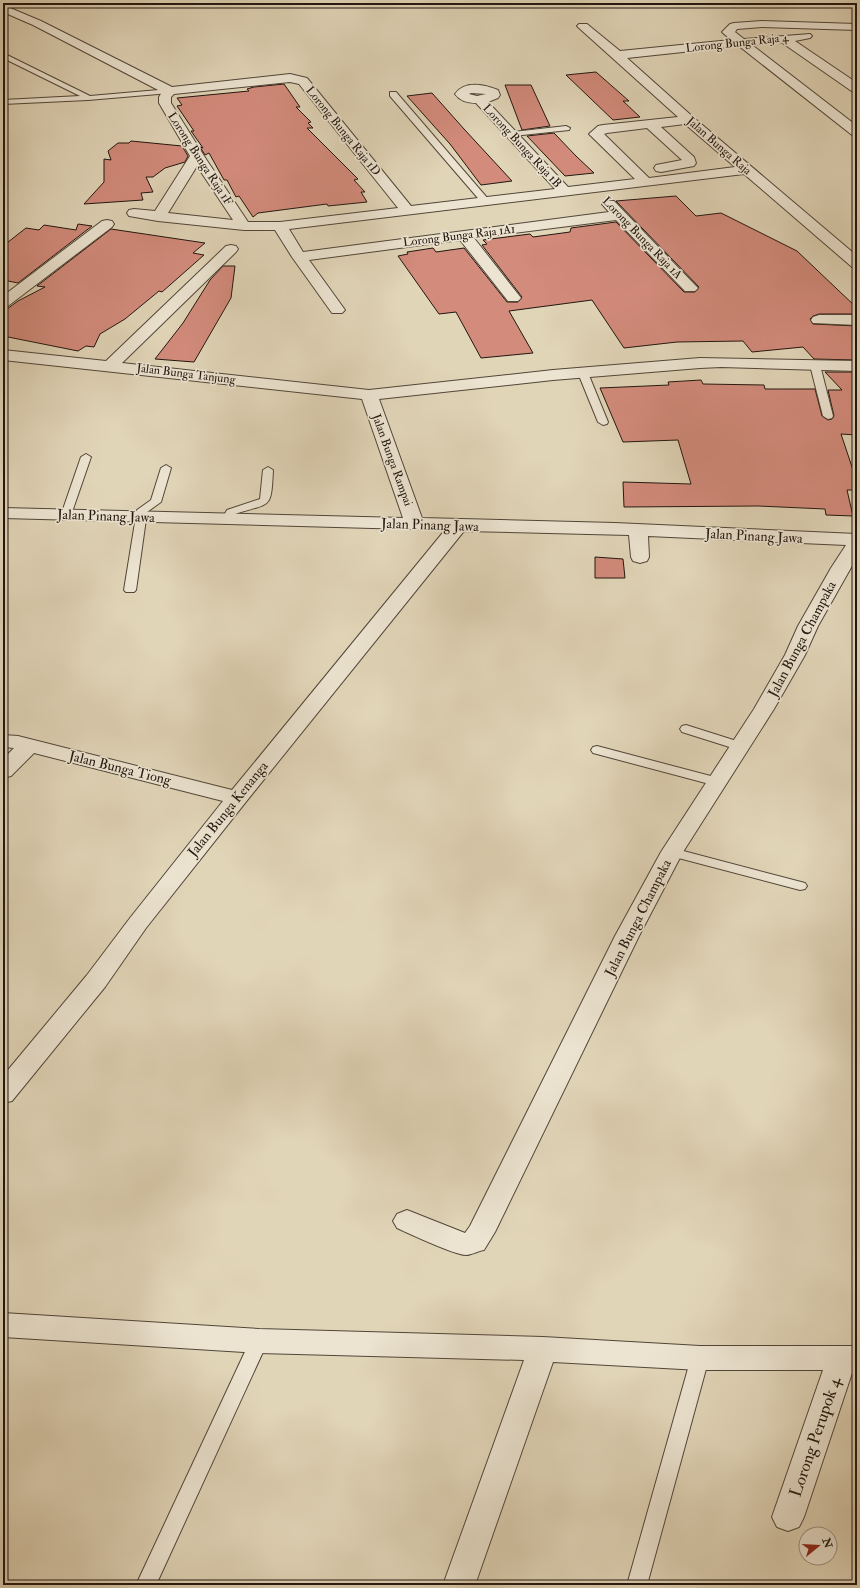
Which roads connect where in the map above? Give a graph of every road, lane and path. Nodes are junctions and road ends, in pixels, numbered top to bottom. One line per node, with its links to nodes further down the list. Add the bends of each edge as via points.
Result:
1 (3, 8): 10 (street, via 37,22)
2 (583, 26): 8 (street, Jalan Bunga Raja)
3 (857, 27): 6 (street, via 762,24 734,26 728,32)
4 (857, 30): 5 (street, Lorong Bunga Raja 4)
5 (783, 38): 6 (street, Lorong Bunga Raja 4); 9 (street)
6 (742, 43): 8 (street, Lorong Bunga Raja 4); 18 (street)
7 (3, 55): 12 (lane)
8 (617, 55): 15 (street, Jalan Bunga Raja)
9 (857, 89)
10 (170, 91): 12 (lane); 20 (street, Lorong Bunga Raja 1F, via 165,103); 27 (street, Lorong Bunga Raja 1D, via 276,79 290,78 303,81)
11 (393, 94): 26 (lane)
12 (88, 98): 14 (lane)
13 (480, 100): 19 (street, Lorong Bunga Raja 1B)
14 (3, 102)
15 (688, 120): 16 (street); 21 (street, Jalan Bunga Raja)
16 (650, 124): 22 (street, via 603,129 596,134); 22 (street, via 689,160 689,163)
17 (566, 128): 19 (lane)
18 (857, 132)
19 (513, 134): 25 (street, Lorong Bunga Raja 1B)
20 (197, 156): 30 (street); 32 (street, Lorong Bunga Raja 1F)
21 (747, 170): 23 (street); 37 (street, Jalan Bunga Raja)
22 (634, 171): 23 (street)
23 (646, 182): 24 (street)
24 (594, 189): 25 (street); 29 (street, Lorong Bunga Raja 1A)
25 (565, 192): 26 (street)
26 (486, 202): 27 (street)
27 (408, 211): 33 (street)
28 (134, 213): 30 (street)
29 (620, 215): 34 (street, Lorong Bunga Raja 1A1); 38 (street, Lorong Bunga Raja 1A)
30 (158, 217): 32 (street)
31 (107, 224): 40 (street)
32 (244, 226): 33 (street)
33 (280, 226): 36 (street)
34 (464, 235): 36 (street, Lorong Bunga Raja 1A1); 39 (street)
35 (231, 249): 46 (street)
36 (299, 257): 41 (street)
37 (857, 264)
38 (690, 288)
39 (513, 298)
40 (3, 303)
41 (337, 310)
42 (819, 320): 43 (street)
43 (857, 320)
44 (3, 355): 46 (street, Jalan Bunga Tanjung)
45 (815, 365): 47 (street, Jalan Bunga Tanjung); 48 (street, Jalan Bunga Tanjung, via 721,362); 50 (lane)
46 (110, 366): 49 (street, Jalan Bunga Tanjung)
47 (857, 366)
48 (583, 373): 49 (street, Jalan Bunga Tanjung); 51 (lane)
49 (369, 395): 59 (street, Jalan Bunga Rampai)
50 (828, 416)
51 (603, 422)
52 (86, 457): 56 (lane)
53 (166, 468): 57 (lane, via 156,502 142,510)
54 (268, 470): 58 (lane, via 267,499 262,505 232,512)
55 (3, 513): 56 (street, Jalan Pinang Jawa)
56 (66, 515): 57 (street, Jalan Pinang Jawa)
57 (142, 517): 58 (street, Jalan Pinang Jawa); 64 (lane)
58 (227, 519): 59 (street, Jalan Pinang Jawa)
59 (415, 525): 60 (street, Jalan Pinang Jawa)
60 (458, 526): 61 (street, Jalan Pinang Jawa); 72 (street, Jalan Bunga Kenanga)
61 (638, 530): 62 (street, Jalan Pinang Jawa); 63 (street)
62 (857, 542): 68 (street, Jalan Bunga Champaka, via 808,626 795,655)
63 (640, 558)
64 (130, 590)
65 (686, 730): 68 (lane)
66 (3, 741): 67 (street, Jalan Bunga Tiong)
67 (29, 746): 70 (street); 72 (street, Jalan Bunga Tiong)
68 (740, 746): 71 (street, Jalan Bunga Champaka)
69 (597, 750): 71 (lane)
70 (3, 770)
71 (717, 782): 73 (street, Jalan Bunga Champaka)
72 (237, 798): 75 (street, Jalan Bunga Kenanga, via 138,923 96,981)
73 (672, 852): 74 (lane); 76 (street, Jalan Bunga Champaka, via 627,936 474,1242 465,1244)
74 (800, 886)
75 (3, 1094)
76 (407, 1221)
77 (6, 1330): 78 (street)
78 (259, 1341): 79 (street); 83 (lane)
79 (542, 1349): 80 (street); 84 (street)
80 (700, 1358): 81 (street); 85 (lane)
81 (850, 1358): 82 (street, Lorong Perupok 4)
82 (788, 1517)
83 (146, 1585)
84 (459, 1585)
85 (637, 1585)

